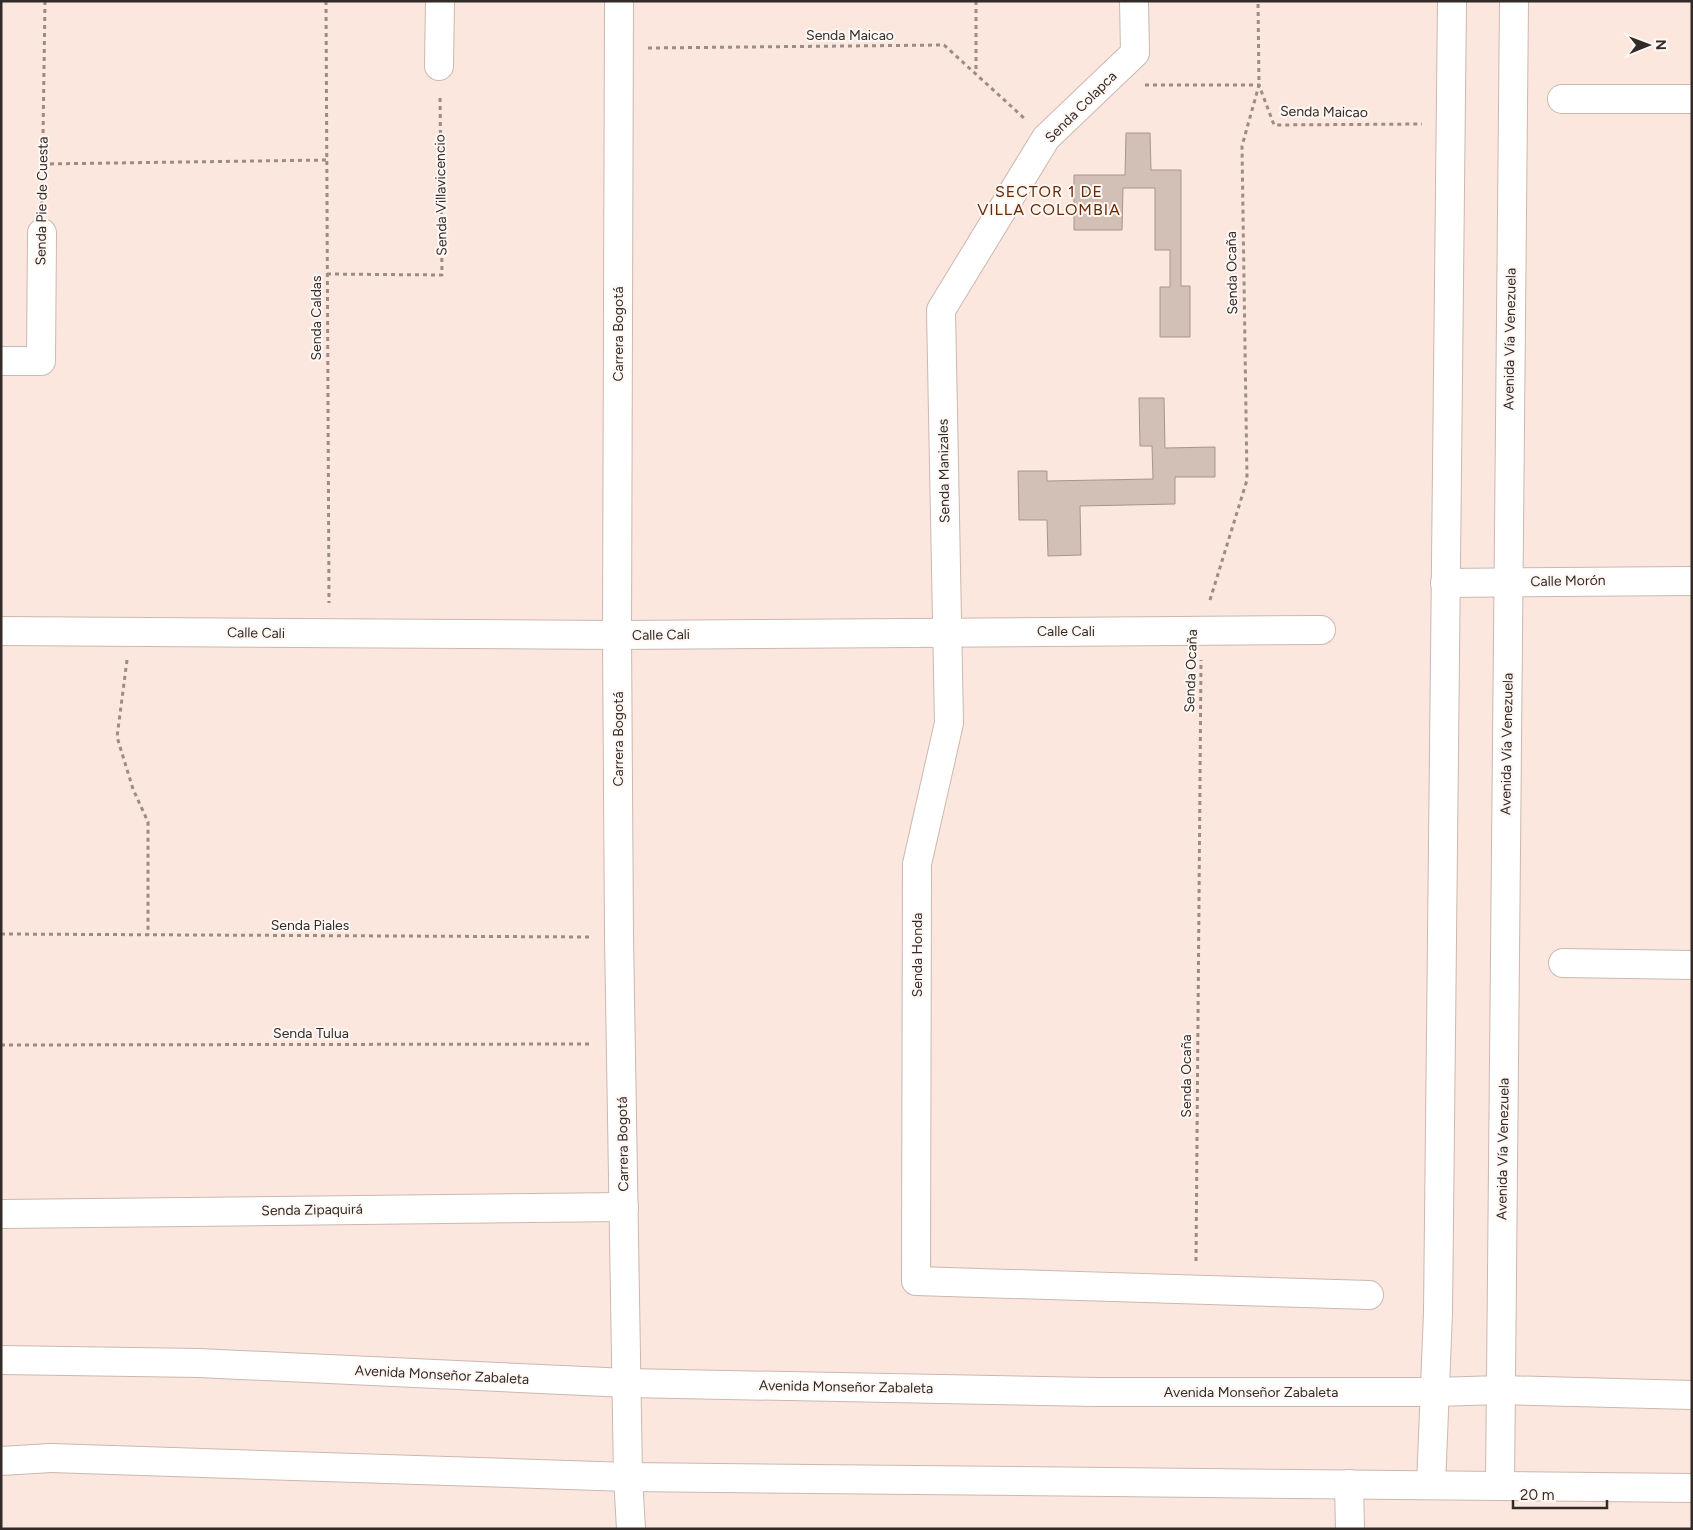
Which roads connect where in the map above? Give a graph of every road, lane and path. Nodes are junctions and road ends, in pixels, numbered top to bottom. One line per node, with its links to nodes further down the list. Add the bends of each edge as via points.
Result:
1 (45, 1): 20 (path, Senda Pie de Cuesta)
2 (326, 1): 19 (path, Senda Caldas)
3 (440, 1): 11 (street)
4 (619, 1): 10 (street, Carrera Bogotá)
5 (976, 1): 12 (path)
6 (1134, 1): 13 (street, Senda Colapca, via 1135,53)
7 (1258, 1): 14 (path, Senda Ocaña)
8 (1452, 1): 17 (street)
9 (1514, 1): 26 (street, Avenida Vía Venezuela)
10 (618, 48): 12 (path, Senda Maicao, via 944,45); 34 (street, Carrera Bogotá)
11 (439, 66): 22 (path, Senda Villavicencio, via 442,274)
12 (976, 73): 18 (path, Senda Maicao)
13 (1102, 84): 14 (path); 18 (street, Senda Colapca)
14 (1259, 85): 17 (path, Senda Maicao, via 1274,124); 29 (path, Senda Ocaña, via 1242,146 1247,480)
15 (1562, 99): 16 (street)
16 (1692, 99)
17 (1451, 124): 27 (street)
18 (1046, 138): 23 (street, Senda Colapca)
19 (327, 160): 20 (path); 22 (path, Senda Caldas)
20 (42, 164): 21 (path, Senda Pie de Cuesta)
21 (42, 233): 24 (street, Senda Pie de Cuesta, via 41,361)
22 (327, 274): 33 (path, Senda Caldas)
23 (941, 310): 32 (street, Senda Manizales)
24 (1, 361)
25 (1692, 581): 26 (street, Calle Morón)
26 (1508, 582): 27 (street, Calle Morón); 48 (street, Avenida Vía Venezuela)
27 (1445, 583): 49 (street)
28 (1, 630): 31 (street, Calle Cali)
29 (1201, 630): 30 (street, Calle Cali); 32 (street, Calle Cali); 44 (path, Senda Ocaña)
30 (1321, 630)
31 (130, 632): 33 (street, Calle Cali); 36 (path, via 117,737 133,789 148,822)
32 (947, 632): 34 (street, Calle Cali); 44 (street, Senda Honda, via 949,723 917,864 916,1281)
33 (329, 634): 34 (street, Calle Cali)
34 (617, 635): 37 (street, Carrera Bogotá)
35 (1, 934): 36 (path, Senda Piales)
36 (148, 935): 37 (path, Senda Piales)
37 (619, 937): 40 (street, Carrera Bogotá)
38 (1563, 962): 39 (street)
39 (1692, 965)
40 (621, 1044): 41 (path, Senda Tulua); 42 (street, Carrera Bogotá)
41 (1, 1045)
42 (624, 1207): 43 (street, Senda Zipaquirá); 47 (street, Carrera Bogotá)
43 (1, 1214)
44 (1196, 1290): 45 (street)
45 (1368, 1295)
46 (1, 1360): 47 (street, Avenida Monseñor Zabaleta, via 199,1363)
47 (627, 1383): 49 (street, Avenida Monseñor Zabaleta, via 1096,1392); 54 (street, Carrera Bogotá)
48 (1500, 1390): 49 (street, Avenida Monseñor Zabaleta); 50 (street, Avenida Monseñor Zabaleta); 57 (street, Avenida Vía Venezuela)
49 (1436, 1392): 56 (street)
50 (1692, 1395)
51 (1, 1454): 52 (street)
52 (51, 1458): 53 (street); 54 (street)
53 (1, 1462)
54 (628, 1476): 55 (street); 59 (street, Carrera Bogotá)
55 (1349, 1484): 56 (street); 60 (street)
56 (1431, 1485): 57 (street)
57 (1500, 1486): 58 (street)
58 (1692, 1488)
59 (631, 1529)
60 (1350, 1529)

